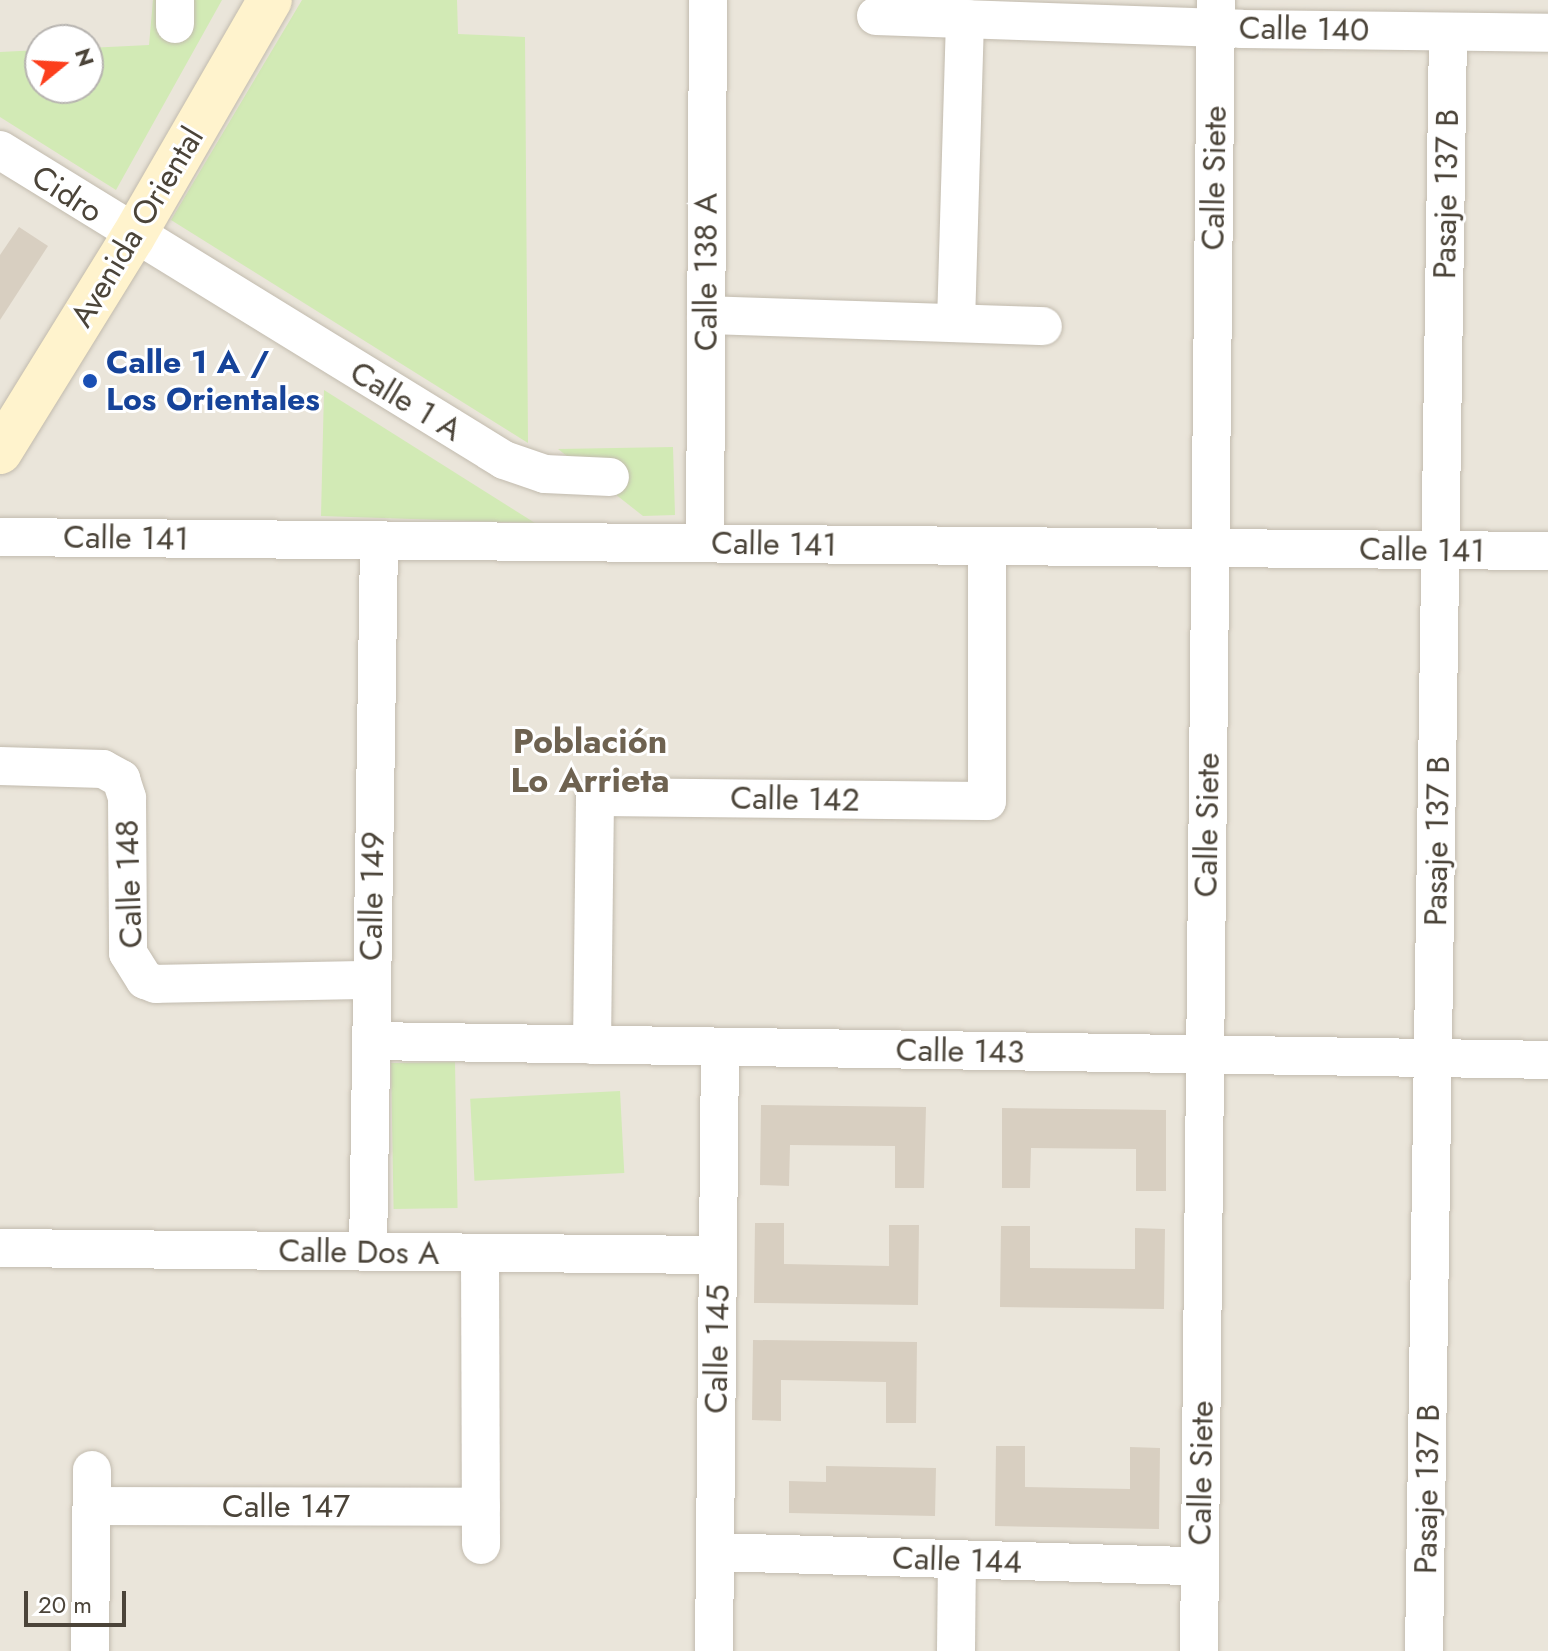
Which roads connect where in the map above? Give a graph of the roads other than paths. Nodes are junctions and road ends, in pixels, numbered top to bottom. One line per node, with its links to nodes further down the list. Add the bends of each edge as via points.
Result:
1 (270, 0): 9 (main road, Avenida Oriental)
2 (708, 0): 10 (street, Calle 138 A)
3 (1216, 13): 5 (street, Calle 140); 6 (street, Calle 140); 19 (street, Calle Siete)
4 (876, 16): 5 (street, Calle 140)
5 (965, 18): 11 (street)
6 (1448, 32): 7 (street, Calle 140); 20 (street, Pasaje 137 B)
7 (1548, 33)
8 (0, 150): 9 (street, Cidro)
9 (133, 237): 13 (main road, Avenida Oriental); 14 (street, Calle 1 A, via 504,460 545,474)
10 (706, 315): 11 (street); 17 (street, Calle 138 A)
11 (956, 323): 12 (street)
12 (1043, 326)
13 (0, 452)
14 (610, 477)
15 (0, 537): 16 (street, Calle 141)
16 (379, 540): 17 (street, Calle 141); 23 (street, Calle 149)
17 (705, 543): 18 (street, Calle 141)
18 (987, 546): 19 (street, Calle 141); 25 (street, Calle 142, via 987,801 595,797)
19 (1210, 548): 20 (street, Calle 141); 27 (street, Calle Siete)
20 (1441, 550): 21 (street, Calle 141); 28 (street, Pasaje 137 B)
21 (1548, 551)
22 (0, 766): 23 (street, Calle 148, via 103,769 121,779 127,798 128,953 145,980)
23 (370, 980): 24 (street, Calle 149)
24 (371, 1041): 25 (street, Calle 143); 31 (street, Calle 149)
25 (592, 1045): 26 (street, Calle 143)
26 (720, 1047): 27 (street, Calle 143); 33 (street, Calle 145)
27 (1205, 1054): 28 (street, Calle 143); 38 (street, Calle Siete)
28 (1434, 1058): 29 (street, Calle 143); 43 (street, Pasaje 137 B)
29 (1548, 1060)
30 (0, 1248): 31 (street, Calle Dos A)
31 (368, 1252): 32 (street, Calle Dos A)
32 (480, 1254): 33 (street, Calle Dos A); 34 (street)
33 (718, 1255): 36 (street, Calle 145)
34 (481, 1507): 35 (street); 39 (street, Calle 147, via 92,1488)
35 (481, 1545)
36 (715, 1552): 37 (street, Calle 144); 40 (street, Calle 145)
37 (957, 1560): 38 (street, Calle 144); 41 (street)
38 (1200, 1566): 42 (street, Calle Siete)
39 (90, 1651)
40 (714, 1651)
41 (956, 1651)
42 (1199, 1651)
43 (1424, 1651)

